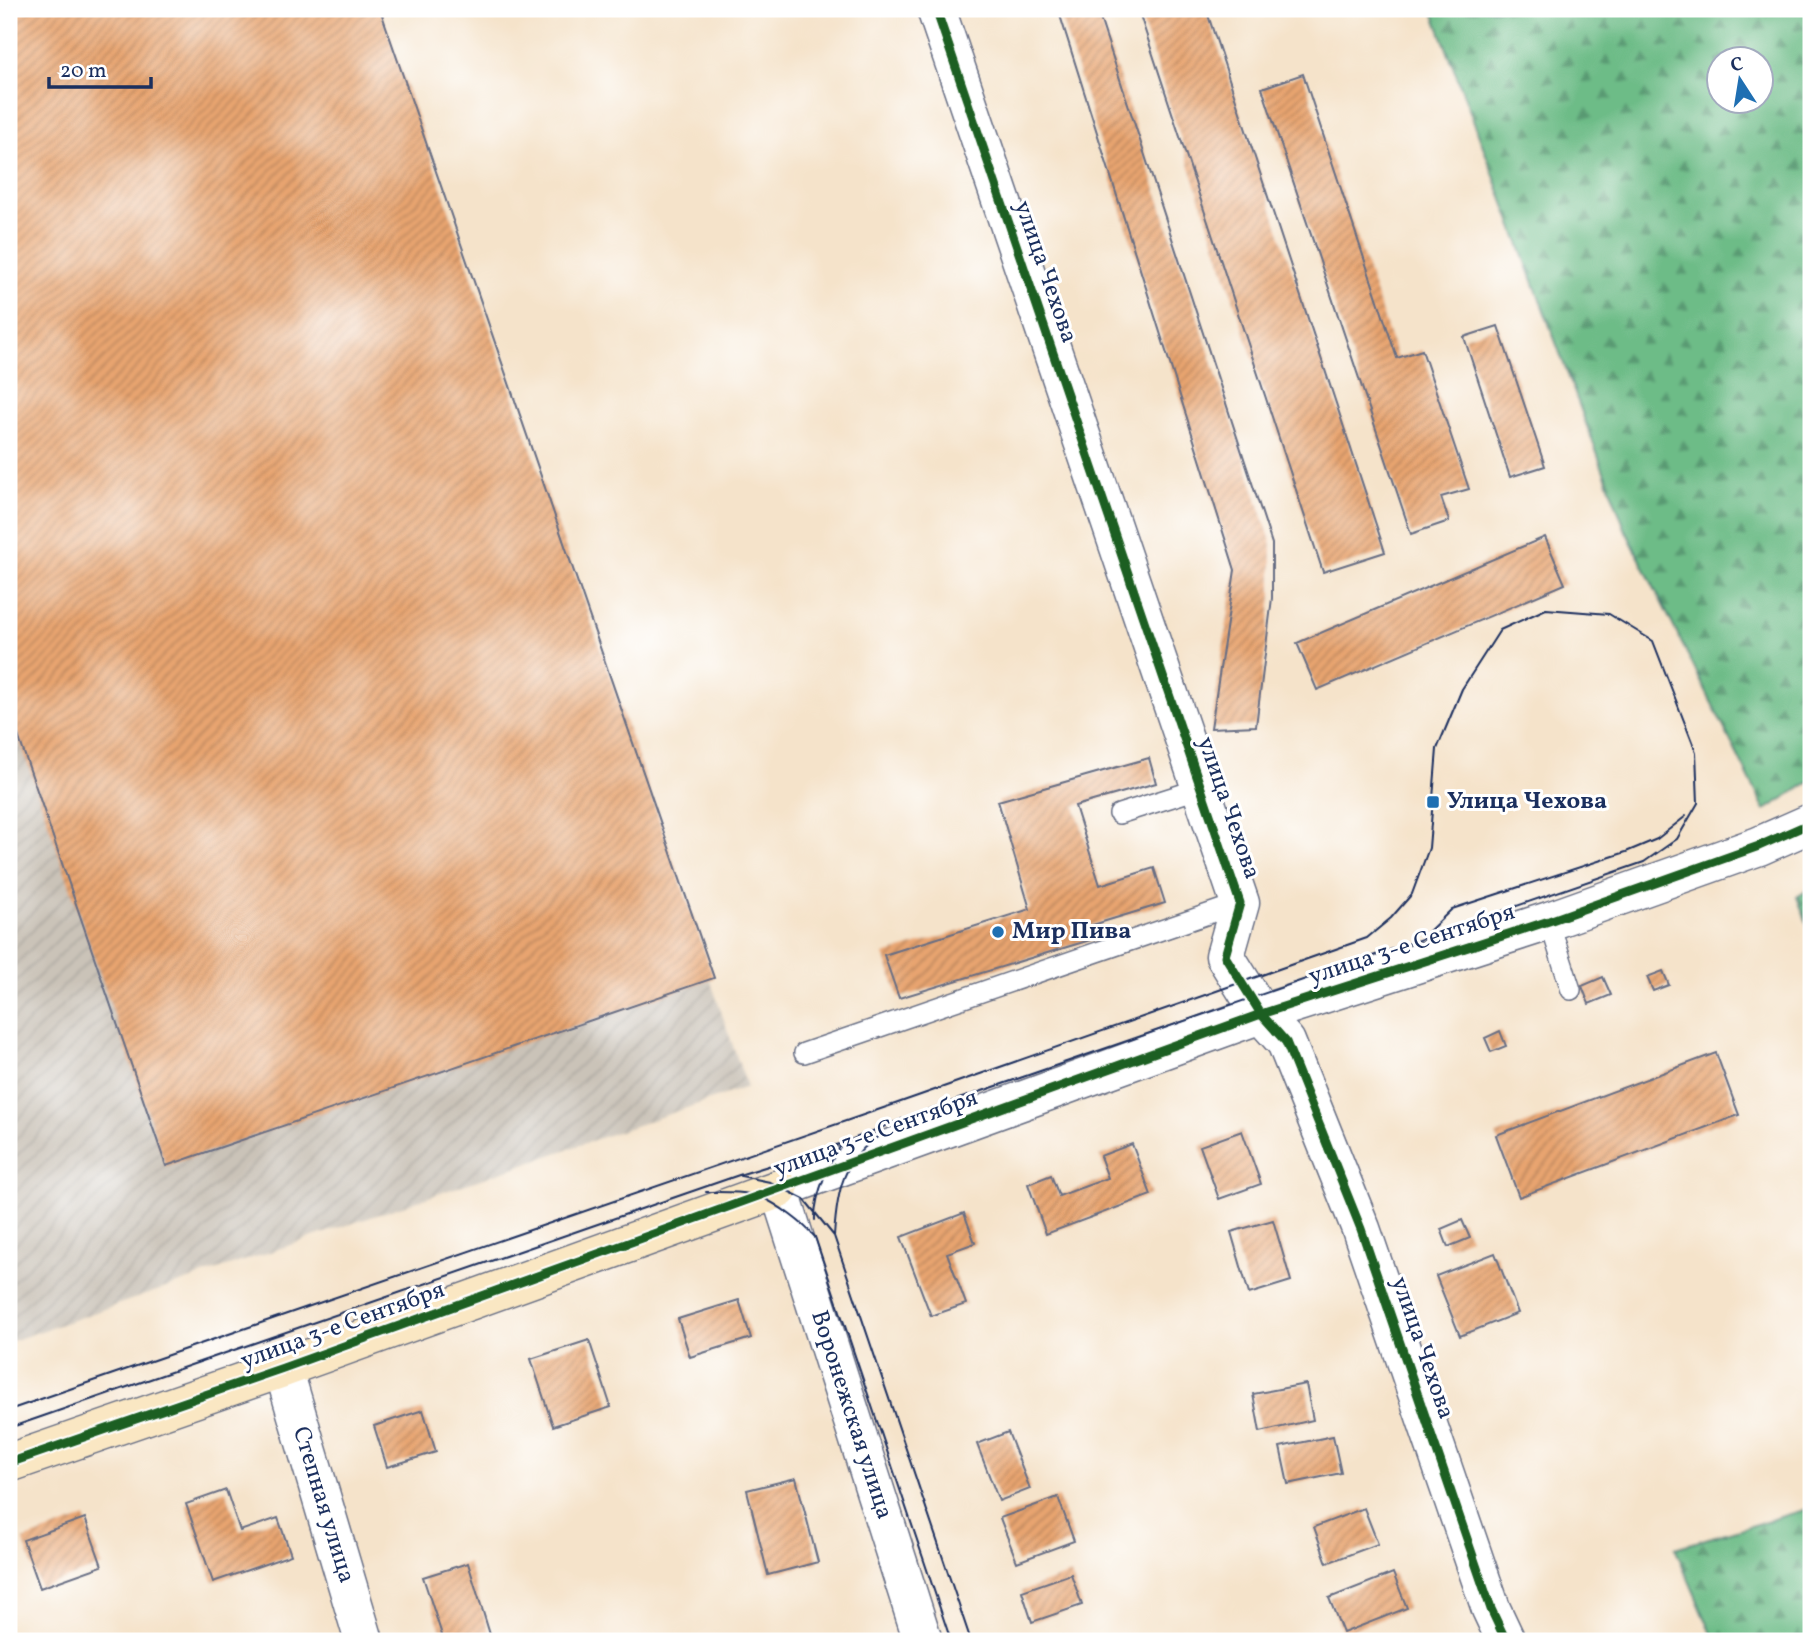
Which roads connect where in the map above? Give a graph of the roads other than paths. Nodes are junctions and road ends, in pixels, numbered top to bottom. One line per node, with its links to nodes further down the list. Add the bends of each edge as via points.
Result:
1 (936, 9): 2 (street, улица Чехова)
2 (1200, 788): 3 (lane); 5 (street, улица Чехова)
3 (1119, 814)
4 (1811, 822): 6 (street, улица 3-е Сентября, via 1759,846)
5 (1240, 903): 8 (street, улица Чехова, via 1225,956); 9 (lane)
6 (1549, 921): 7 (lane); 8 (street, улица 3-е Сентября)
7 (1571, 990)
8 (1261, 1014): 10 (street, улица 3-е Сентября); 15 (street, улица Чехова, via 1286,1042 1361,1229 1491,1609)
9 (804, 1054)
10 (779, 1189): 11 (street, улица 3-е Сентября); 14 (street, Воронежская улица)
11 (283, 1368): 12 (street, улица 3-е Сентября); 13 (street, Степная улица)
12 (9, 1463)
13 (364, 1641)
14 (922, 1641)
15 (1506, 1641)

